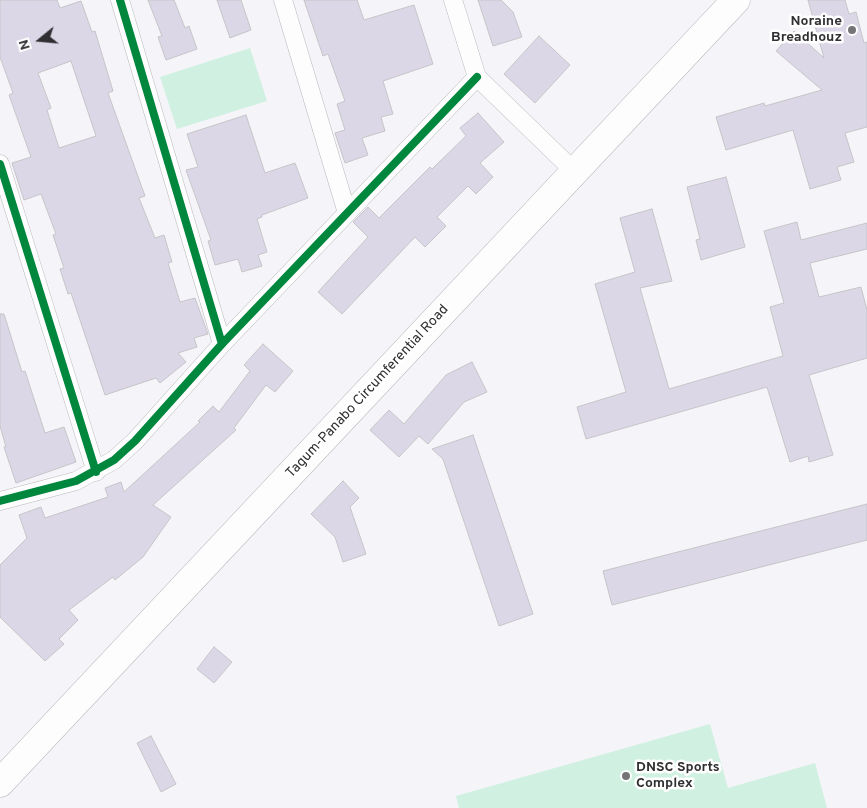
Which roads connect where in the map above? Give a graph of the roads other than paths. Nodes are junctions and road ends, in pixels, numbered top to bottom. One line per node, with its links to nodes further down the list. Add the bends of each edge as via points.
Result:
1 (120, 0): 9 (street)
2 (283, 0): 8 (street)
3 (452, 0): 5 (street)
4 (736, 0): 7 (main road, Tagum-Panabo Circumferential Road)
5 (478, 77): 7 (street); 8 (street)
6 (0, 164): 10 (street)
7 (575, 172): 12 (main road, Tagum-Panabo Circumferential Road)
8 (347, 213): 9 (street)
9 (222, 344): 10 (street, via 135,441)
10 (96, 472): 11 (street, via 58,487)
11 (0, 501)
12 (0, 783)

